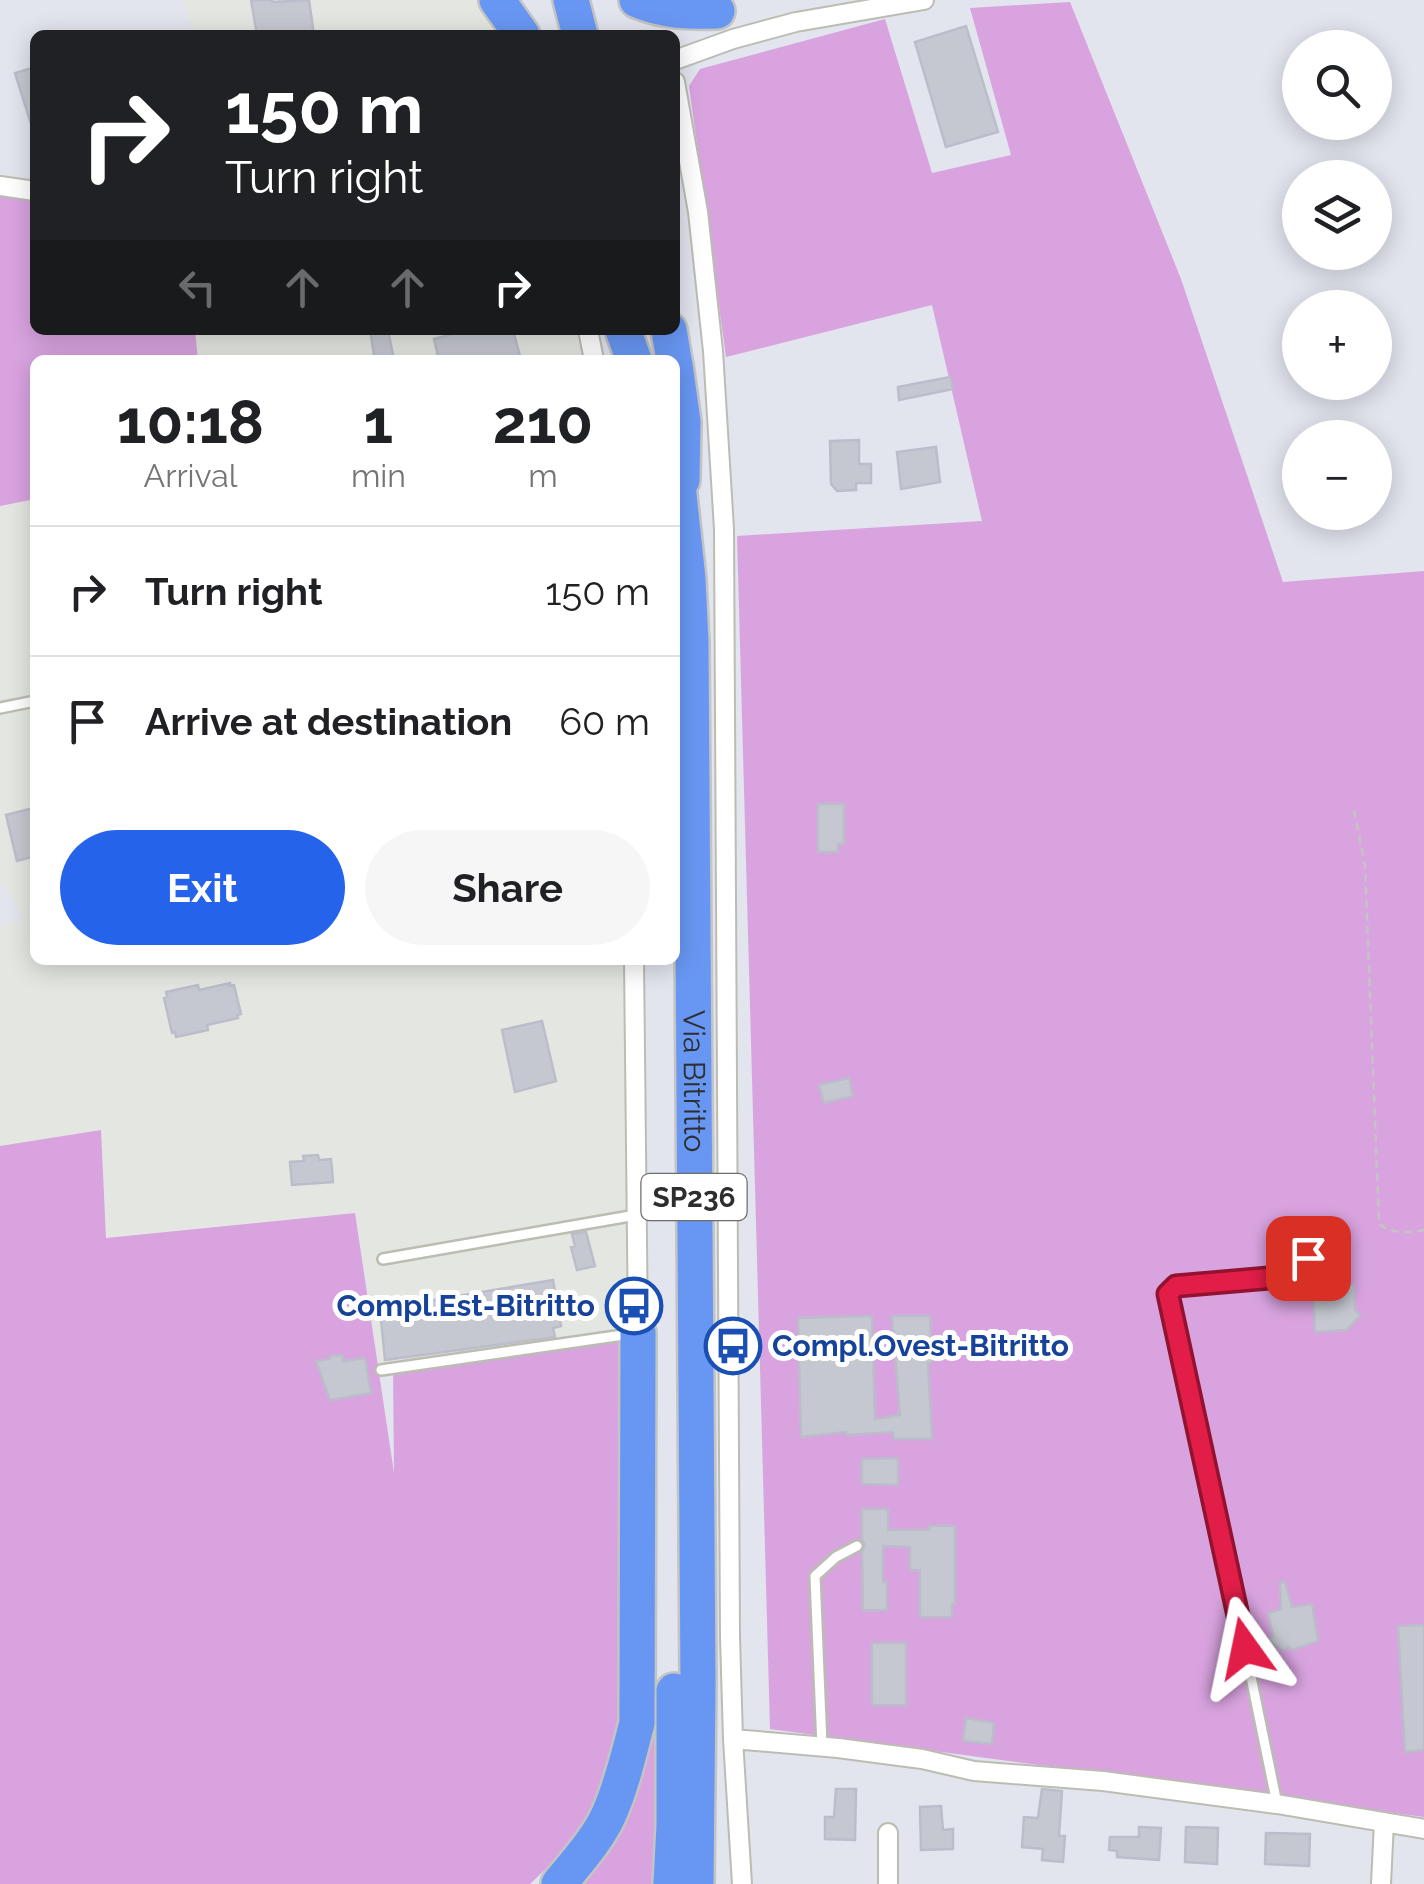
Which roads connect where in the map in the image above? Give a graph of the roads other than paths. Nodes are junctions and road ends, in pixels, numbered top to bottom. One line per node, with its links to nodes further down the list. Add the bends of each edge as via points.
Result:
1 (497, 0): 8 (highway)
2 (548, 0): 9 (highway)
3 (571, 0): 10 (highway)
4 (637, 0): 7 (highway, via 684,12)
5 (924, 0): 6 (street)
6 (875, 3): 12 (street, via 732,38)
7 (727, 6): 11 (highway)
8 (518, 30)
9 (557, 30)
10 (579, 30)
11 (680, 33)
12 (680, 58)
13 (680, 112): 30 (street, via 714,351 724,529)
14 (0, 186): 15 (street)
15 (30, 190)
16 (680, 400): 18 (highway)
17 (680, 496): 18 (highway, Via Bitritto / SP236)
18 (682, 511): 39 (highway, Via Bitritto / SP236, via 691,662)
19 (30, 702): 20 (lane)
20 (0, 708)
21 (634, 965): 23 (street)
22 (671, 965): 29 (highway, Via Bitritto / SP236)
23 (637, 1215): 24 (lane); 26 (street)
24 (382, 1258)
25 (1319, 1274): 32 (lane, via 1320,1256 1269,1278 1176,1286 1168,1294)
26 (638, 1333): 27 (lane); 36 (highway, via 637,1723 609,1816)
27 (381, 1370)
28 (857, 1546): 31 (lane, via 815,1576)
29 (674, 1739): 37 (highway); 38 (highway, Via Bitritto / SP236)
30 (732, 1739): 31 (street); 40 (street)
31 (822, 1746): 32 (street)
32 (1277, 1804): 33 (street)
33 (1384, 1822): 34 (street); 42 (street)
34 (1424, 1830)
35 (888, 1833): 41 (street)
36 (558, 1884)
37 (657, 1884)
38 (672, 1884)
39 (696, 1884)
40 (742, 1884)
41 (888, 1884)
42 (1381, 1884)

